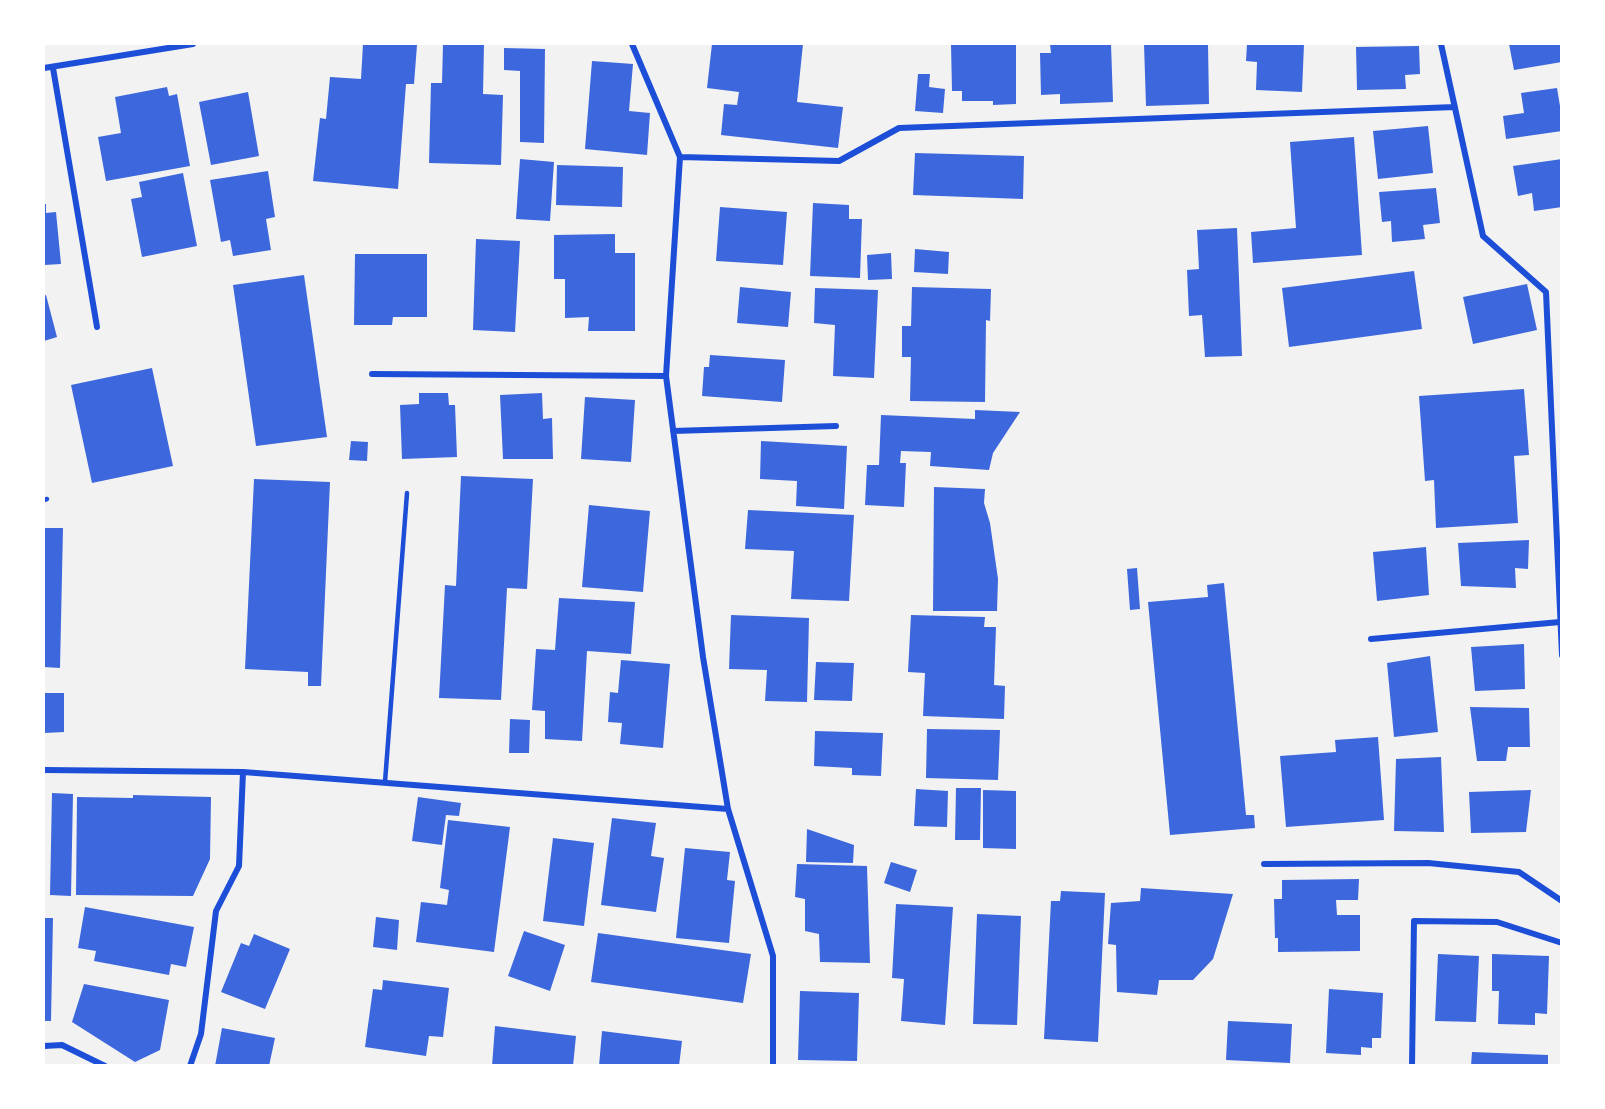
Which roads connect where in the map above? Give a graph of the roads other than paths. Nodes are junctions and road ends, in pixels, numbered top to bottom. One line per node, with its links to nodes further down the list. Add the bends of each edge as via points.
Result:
1 (193, 44): 5 (street)
2 (632, 44): 7 (street)
3 (1441, 44): 6 (street)
4 (44, 68): 5 (street)
5 (52, 68): 8 (street)
6 (1455, 107): 7 (street, via 898,128 839,161); 14 (street, via 1483,236 1546,292)
7 (680, 157): 10 (street)
8 (97, 327)
9 (372, 374): 10 (street)
10 (666, 376): 12 (street)
11 (836, 426): 12 (street)
12 (673, 431): 20 (street)
13 (407, 493): 19 (lane)
14 (1560, 622): 15 (street); 16 (street)
15 (1371, 639)
16 (1562, 656)
17 (44, 770): 18 (street)
18 (243, 772): 19 (street); 26 (street, via 239,866 216,911 201,1034)
19 (385, 782): 20 (street)
20 (728, 809): 27 (street, via 773,956)
21 (1264, 864): 22 (street, via 1428,863 1519,872)
22 (1562, 902)
23 (1562, 943): 28 (street, via 1497,922 1414,921)
24 (44, 1046): 25 (street, via 62,1045)
25 (105, 1065)
26 (190, 1065)
27 (773, 1065)
28 (1412, 1065)

